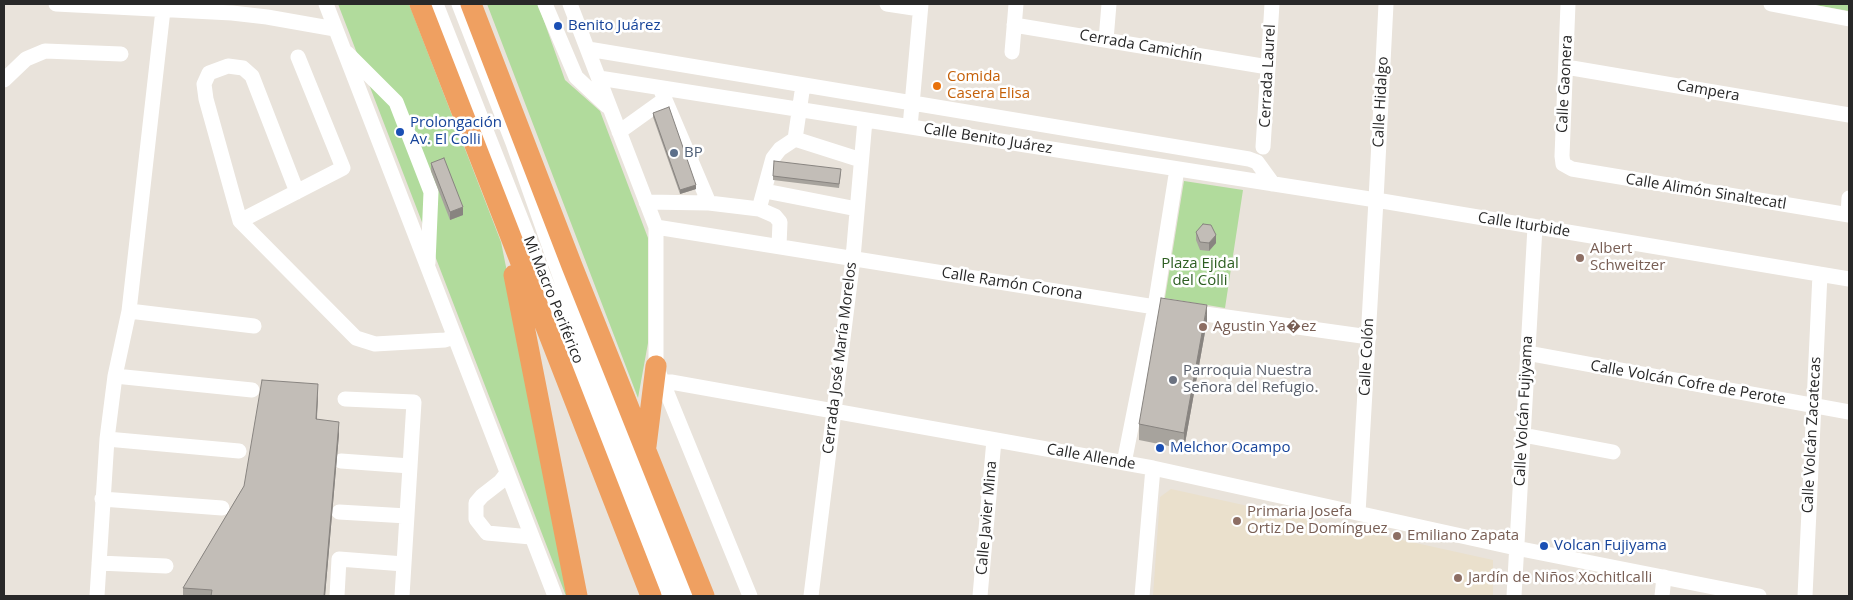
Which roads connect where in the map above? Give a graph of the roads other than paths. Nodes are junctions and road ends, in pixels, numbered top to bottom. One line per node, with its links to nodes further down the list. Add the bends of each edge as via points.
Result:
1 (56, 4): 16 (street)
2 (326, 4): 21 (street)
3 (420, 4): 53 (highway)
4 (436, 4): 106 (street, Mi Macro Periférico)
5 (459, 4): 107 (street, Mi Macro Periférico, via 513,144 566,296)
6 (471, 4): 81 (highway)
7 (545, 4): 35 (street, via 576,77)
8 (570, 4): 24 (street)
9 (887, 4): 17 (street)
10 (1016, 4): 20 (street)
11 (1109, 4): 22 (street)
12 (1272, 4): 28 (street, Cerrada Laurel)
13 (1386, 4): 50 (street, Calle Hidalgo)
14 (1568, 4): 29 (street, Calle Gaonera)
15 (1771, 4): 19 (street)
16 (87, 5): 18 (street)
17 (921, 6): 34 (street)
18 (163, 10): 21 (street, via 240,14); 66 (street)
19 (1849, 19)
20 (1014, 25): 22 (street, Cerrada Camichín); 25 (street)
21 (335, 29): 23 (street)
22 (1106, 40): 28 (street, Cerrada Camichín)
23 (342, 48): 62 (street); 62 (street, via 396,102 432,192)
24 (588, 49): 30 (street); 32 (street, Calle Benito Juárez)
25 (1012, 52)
26 (121, 54): 31 (street, via 45,51 26,59)
27 (298, 57): 48 (street, via 343,168)
28 (1268, 67): 42 (street, Cerrada Laurel)
29 (1566, 67): 37 (street, Campera); 44 (street, Calle Gaonera)
30 (599, 78): 33 (street, Calle Benito Juárez); 35 (street)
31 (4, 80)
32 (804, 85): 34 (street, Calle Benito Juárez); 36 (street)
33 (663, 94): 36 (street, Calle Benito Juárez); 40 (street); 52 (street)
34 (912, 103): 39 (street); 46 (street, Calle Benito Juárez, via 1250,159 1257,162)
35 (610, 108): 40 (street)
36 (799, 110): 38 (street, Calle Benito Juárez); 41 (street)
37 (1849, 115)
38 (865, 120): 39 (street, Calle Benito Juárez); 43 (street, Cerrada José María Morelos)
39 (910, 127): 45 (street, Calle Benito Juárez)
40 (619, 132): 51 (street)
41 (795, 139): 43 (street); 47 (street, via 773,158)
42 (1263, 147)
43 (861, 160): 55 (street, Cerrada José María Morelos)
44 (1563, 164): 56 (street, Calle Alimón Sinaltecatl, via 1572,169)
45 (1177, 169): 46 (street, Calle Benito Juárez); 65 (street)
46 (1273, 184): 50 (street, Calle Benito Juárez)
47 (765, 191): 54 (street); 55 (street)
48 (297, 192): 57 (street); 57 (street, via 252,76 243,68 228,66 209,73 204,84 206,99)
49 (1849, 198): 56 (street)
50 (1376, 200): 59 (street, Calle Iturbide); 69 (street, Calle Colón)
51 (646, 202): 52 (street); 58 (street)
52 (709, 203): 54 (street)
53 (499, 209): 104 (highway, via 521,305); 105 (highway)
54 (759, 209): 60 (street, via 780,222)
55 (857, 209): 61 (street, Cerrada José María Morelos)
56 (1849, 215)
57 (240, 221): 68 (street, via 356,338 375,344)
58 (656, 226): 60 (street, Calle Ramón Corona); 71 (street)
59 (1535, 226): 63 (street, Calle Iturbide); 70 (street, Calle Volcán Fujiyama)
60 (779, 246): 61 (street, Calle Ramón Corona)
61 (853, 258): 65 (street, Calle Ramón Corona); 76 (street, Cerrada José María Morelos)
62 (428, 270): 68 (street)
63 (1820, 274): 64 (street, Calle Iturbide); 75 (street, Calle Volcán Zacatecas)
64 (1849, 279)
65 (1155, 307): 69 (street, Calle Ramón Corona); 85 (street)
66 (129, 310): 67 (street); 72 (street)
67 (254, 326)
68 (454, 337): 88 (street)
69 (1368, 337): 92 (street, Calle Colón)
70 (1527, 354): 75 (street, Calle Volcán Cofre de Perote); 78 (street, Calle Volcán Fujiyama)
71 (659, 374): 76 (street, Calle Allende, via 671,382); 81 (highway); 109 (street)
72 (116, 376): 73 (street); 79 (street)
73 (252, 390)
74 (345, 399): 86 (street, via 414,402)
75 (1814, 406): 77 (street, Calle Volcán Cofre de Perote); 116 (street, Calle Volcán Zacatecas)
76 (833, 411): 80 (street, Calle Allende); 110 (street, Cerrada José María Morelos)
77 (1849, 412)
78 (1522, 434): 83 (street); 95 (street, Calle Volcán Fujiyama)
79 (107, 439): 82 (street); 89 (street)
80 (994, 440): 85 (street, Calle Allende); 111 (street, Calle Javier Mina)
81 (645, 449): 108 (highway)
82 (239, 451)
83 (1613, 452)
84 (341, 461): 86 (street)
85 (1124, 463): 87 (street, Calle Allende)
86 (410, 466): 93 (street)
87 (1153, 468): 92 (street, Calle Allende); 112 (street)
88 (507, 473): 94 (street); 94 (street, via 476,503 476,519 488,532)
89 (102, 499): 90 (street); 96 (street)
90 (222, 508)
91 (339, 512): 93 (street)
92 (1358, 513): 95 (street, Calle Allende)
93 (408, 516): 97 (street)
94 (531, 537): 103 (street)
95 (1516, 548): 99 (street, Calle Allende); 113 (street, Calle Volcán Fujiyama)
96 (99, 563): 98 (street); 100 (street)
97 (404, 564): 101 (street, via 339,559); 102 (street)
98 (166, 566)
99 (1664, 577): 114 (street); 115 (street, Calle Allende)
100 (97, 596)
101 (337, 596)
102 (402, 596)
103 (555, 596)
104 (577, 596)
105 (652, 596)
106 (670, 596)
107 (685, 596)
108 (704, 596)
109 (750, 596)
110 (811, 596)
111 (980, 596)
112 (1142, 596)
113 (1514, 596)
114 (1662, 596)
115 (1759, 596)
116 (1805, 596)

